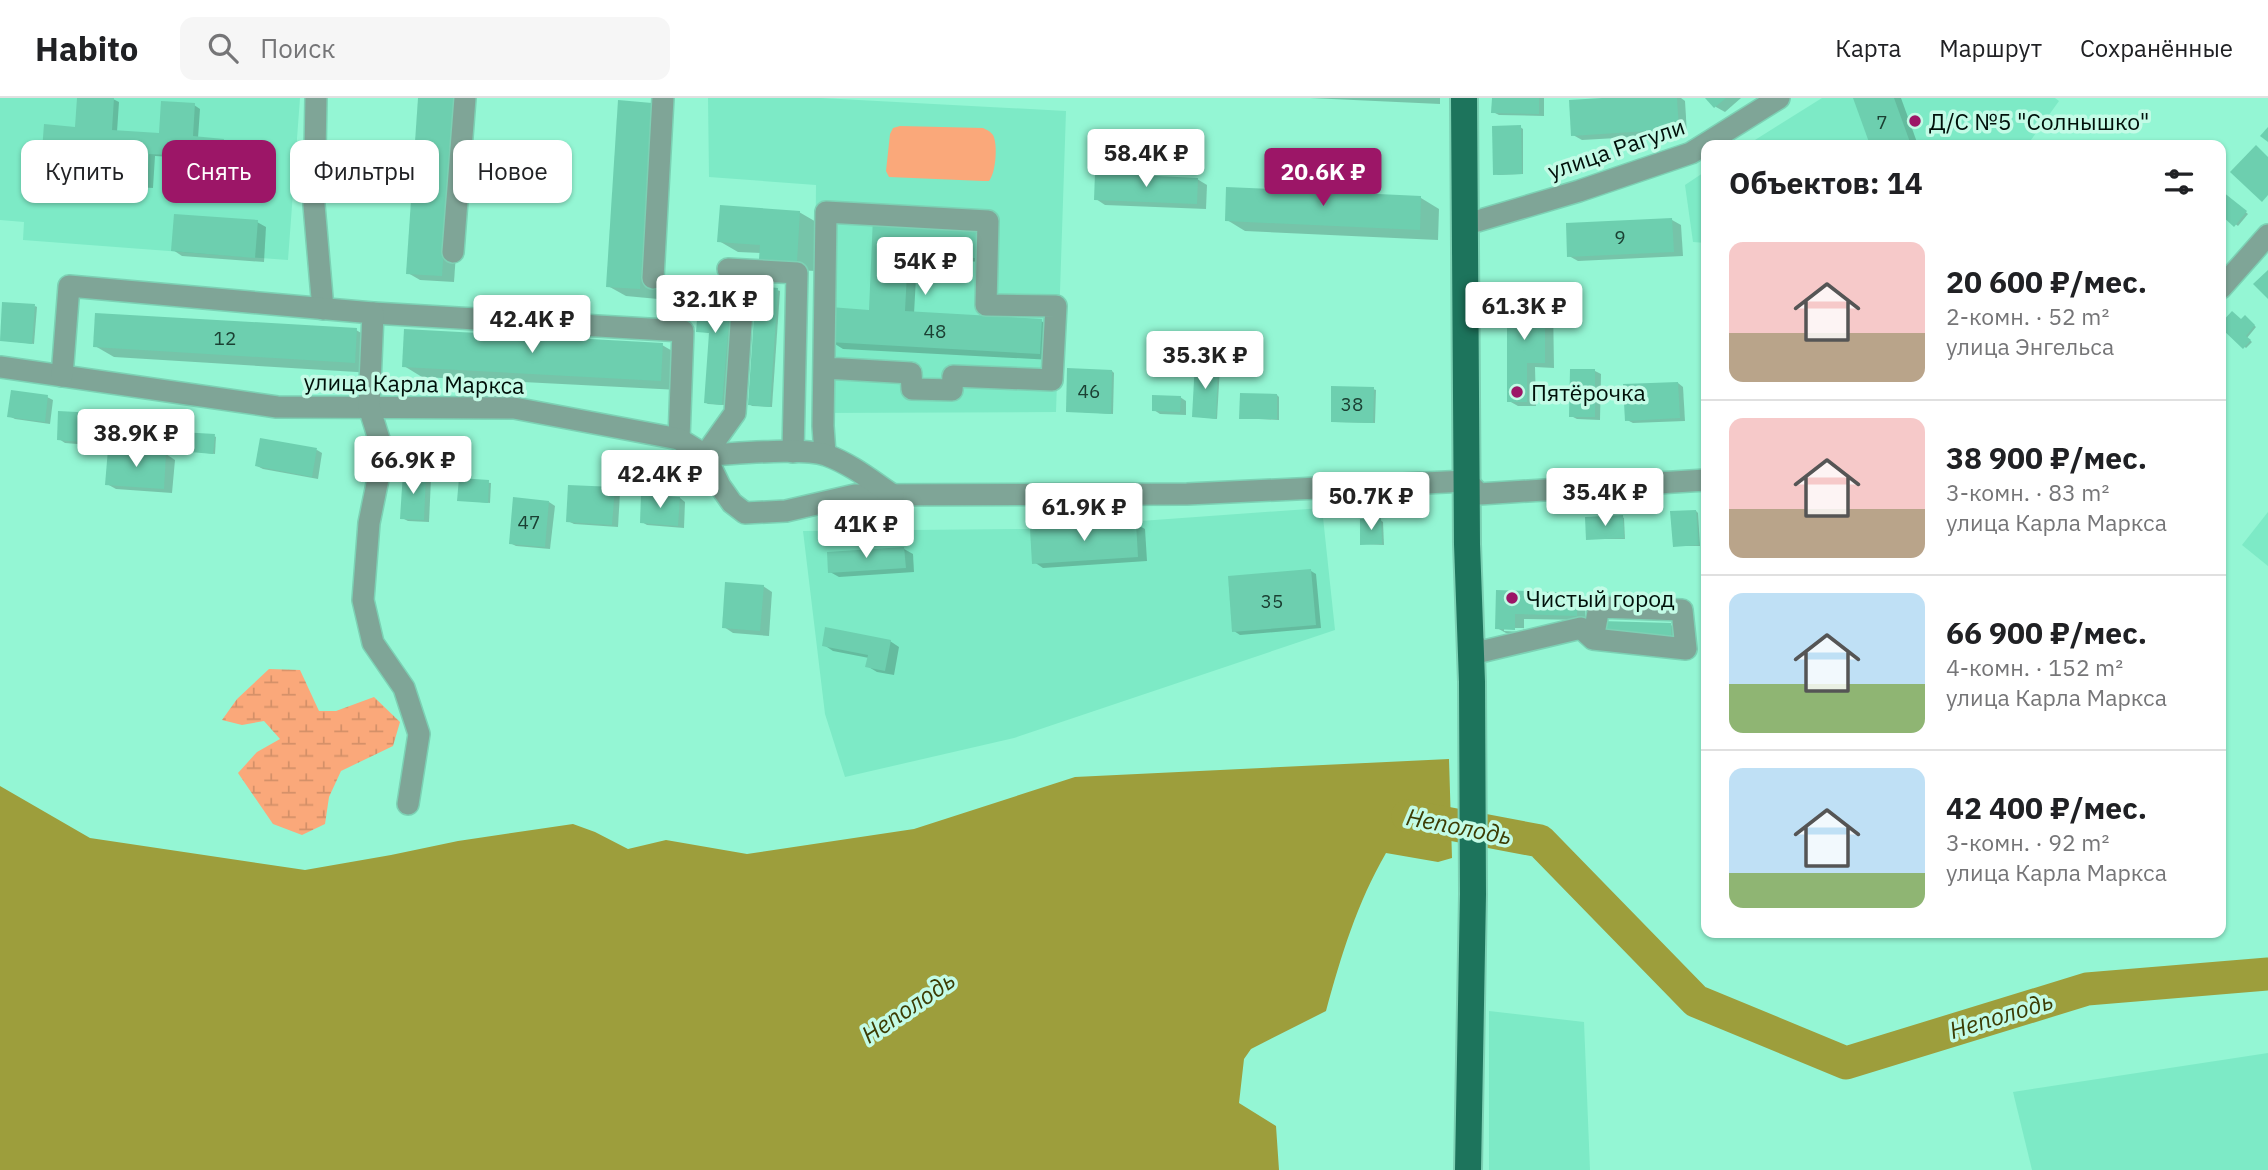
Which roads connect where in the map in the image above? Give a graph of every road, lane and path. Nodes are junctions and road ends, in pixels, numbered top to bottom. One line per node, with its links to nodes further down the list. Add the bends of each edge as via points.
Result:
1 (316, 98): 15 (street, via 314,205)
2 (465, 98): 10 (street)
3 (663, 98): 12 (street)
4 (1464, 98): 8 (main road)
5 (1779, 98): 6 (street, улица Рагули)
6 (1712, 140)
7 (1701, 147): 8 (street, улица Рагули, via 1474,222)
8 (1464, 211): 26 (main road)
9 (2268, 234): 13 (street)
10 (453, 252)
11 (728, 270): 22 (street, via 797,273)
12 (653, 278)
13 (2226, 282)
14 (743, 295): 24 (street, via 735,413)
15 (323, 309): 16 (street); 19 (street, via 69,286)
16 (373, 313): 20 (street); 21 (street, via 683,331)
17 (0, 367): 19 (street, улица Карла Маркса)
18 (825, 368): 18 (street, via 826,212 988,221 986,305 1056,306 1052,380 953,376 952,390 912,389 911,373); 23 (street)
19 (62, 376): 20 (street, улица Карла Маркса, via 276,407)
20 (369, 407): 21 (street, улица Карла Маркса, via 513,408); 30 (street, via 379,452 363,600 373,643 404,688 419,734)
21 (679, 439): 24 (street, улица Карла Маркса)
22 (793, 452): 23 (street); 24 (street)
23 (825, 454): 27 (street)
24 (705, 455): 27 (street, via 720,486 745,513 786,511 855,495)
25 (1701, 480): 26 (street, via 1479,494)
26 (1467, 481): 27 (street, via 1187,494); 28 (main road)
27 (893, 495)
28 (1470, 637): 29 (street, via 1480,652 1581,628); 31 (main road, via 1473,894)
29 (1593, 639)
30 (408, 804)
31 (1468, 1170)

